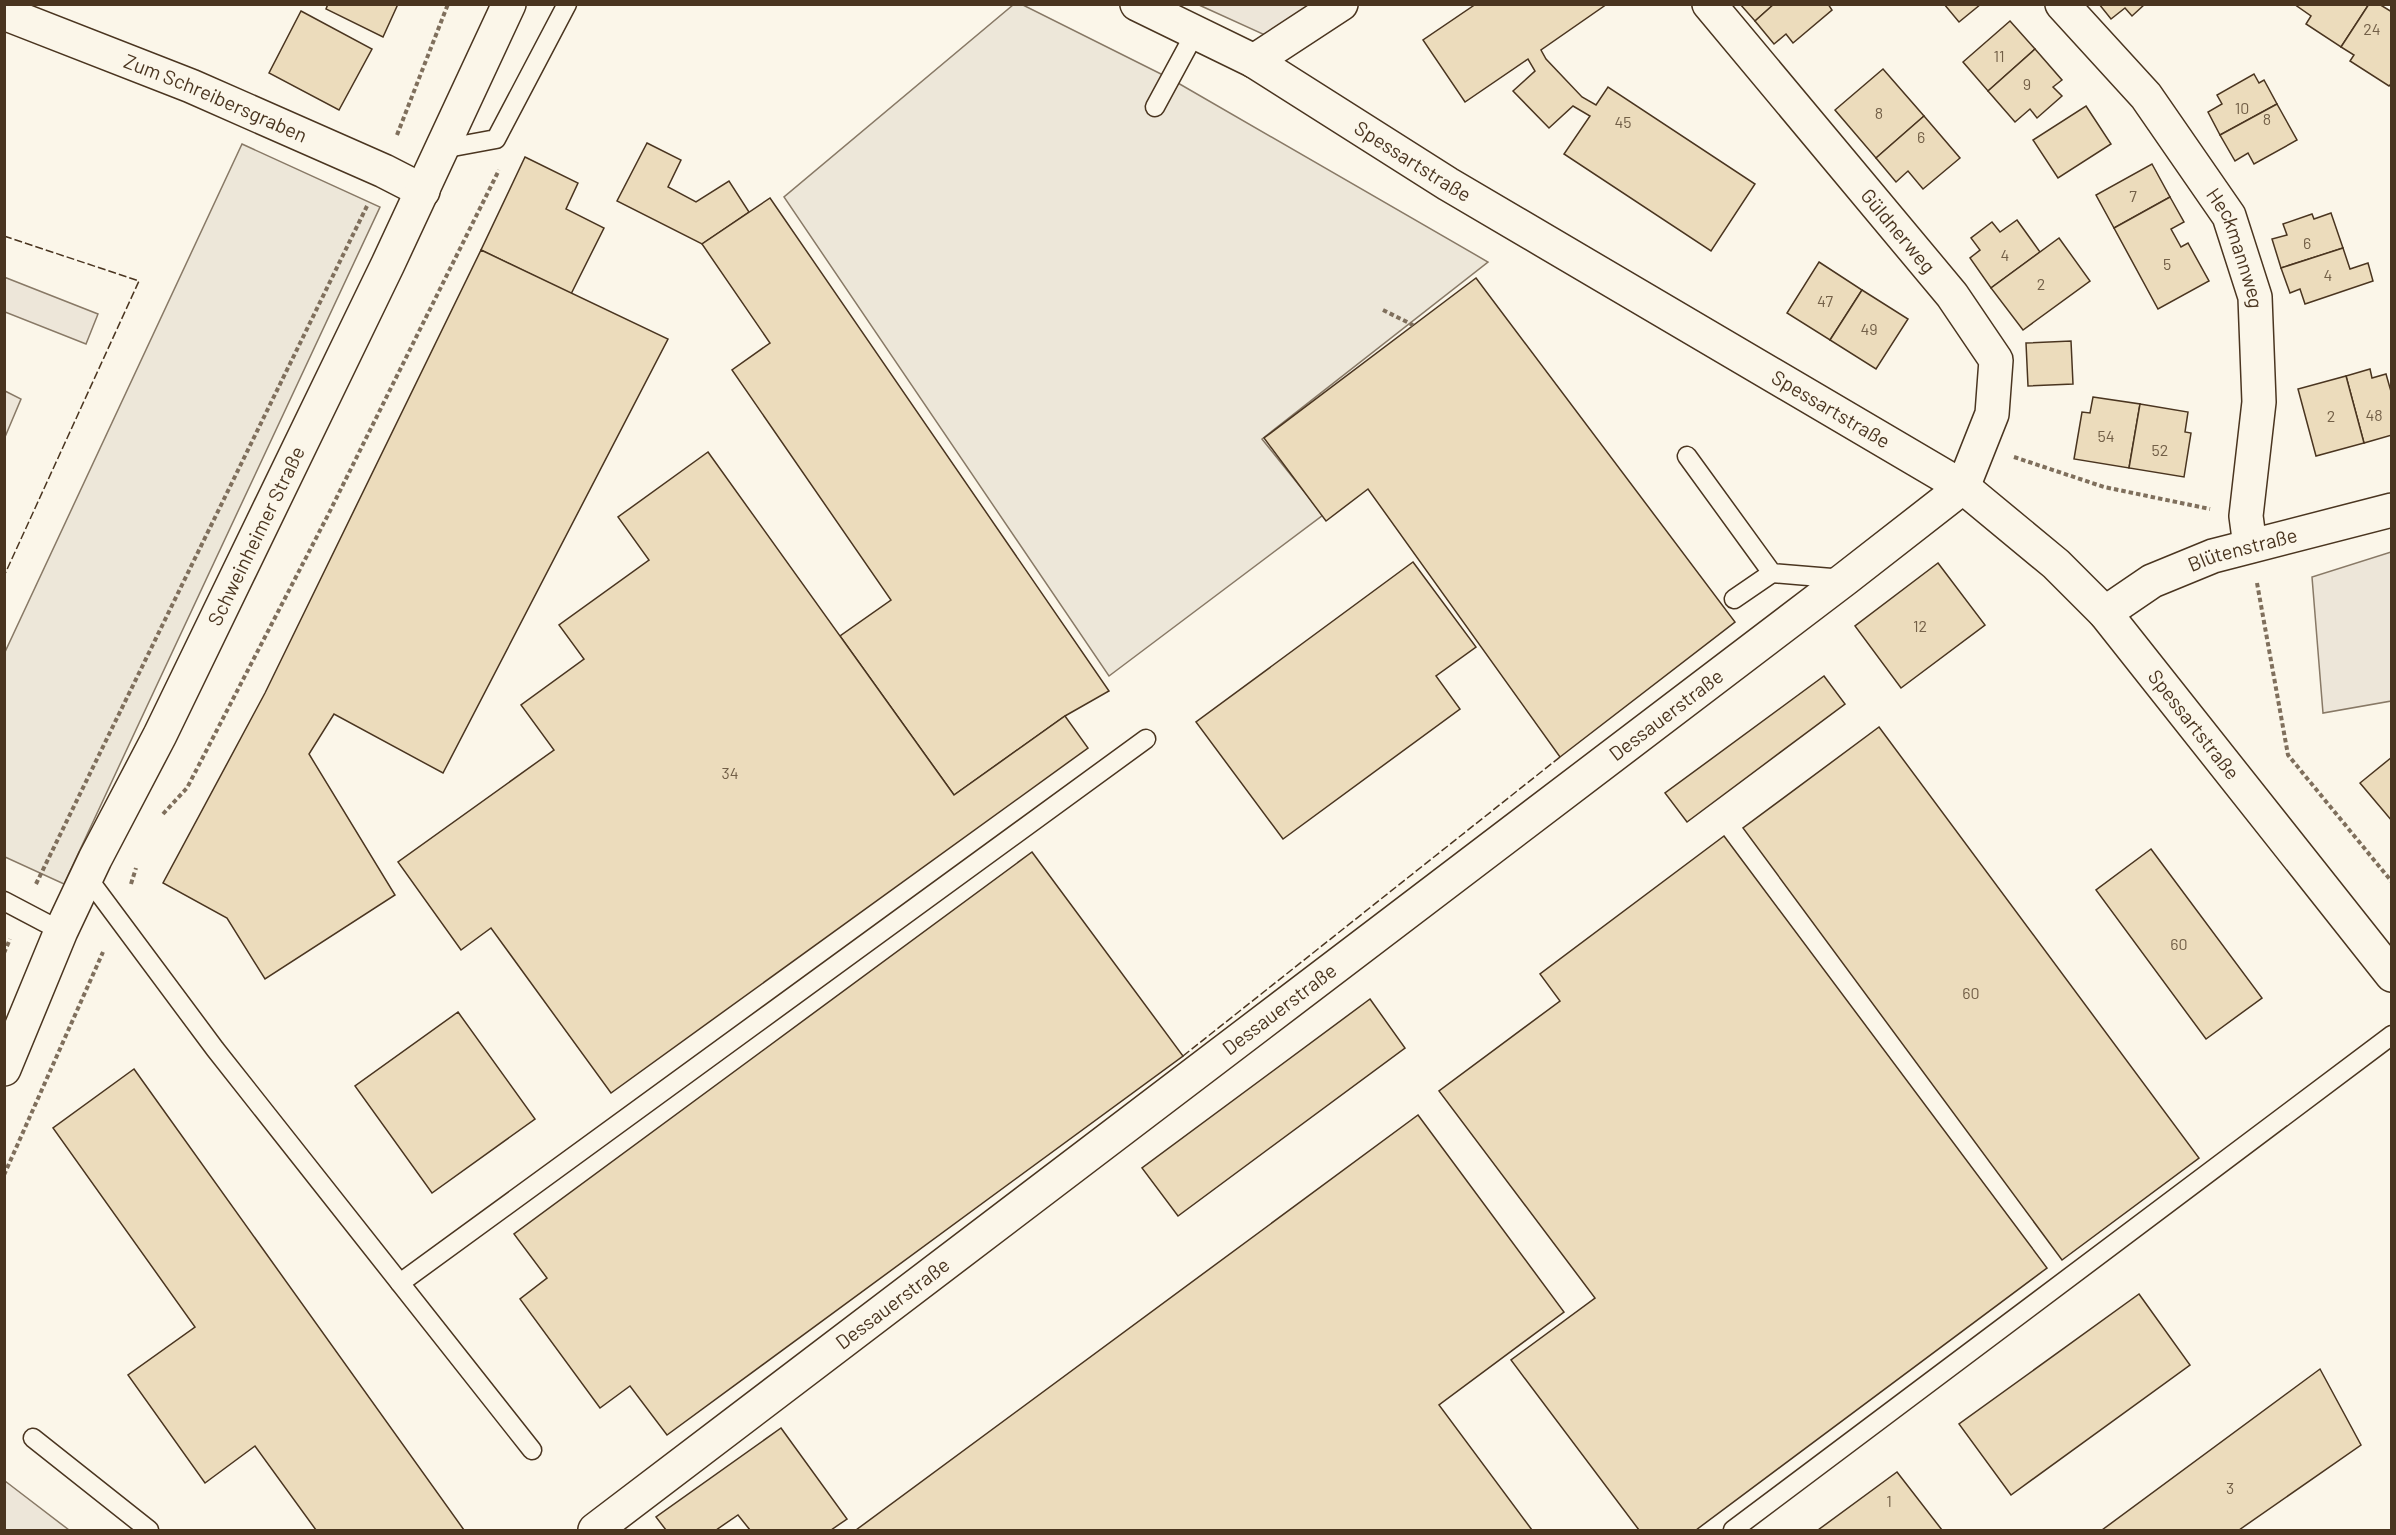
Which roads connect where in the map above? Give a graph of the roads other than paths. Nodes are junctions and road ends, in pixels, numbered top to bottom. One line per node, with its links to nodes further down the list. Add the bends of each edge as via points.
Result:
1 (509, 4): 11 (street, Schweinheimer Straße)
2 (567, 4): 11 (lane, via 496,139)
3 (1137, 4): 8 (street, Spessartstraße)
4 (1341, 4): 9 (street)
5 (1708, 4): 14 (street, Güldnerweg, via 1952,295 1996,360 1992,414)
6 (2062, 4): 16 (street, Heckmannweg, via 2146,96 2229,216 2255,297 2259,402)
7 (4, 13): 12 (street, Zum Schreibersgraben, via 191,86)
8 (1195, 33): 9 (street, Spessartstraße); 10 (lane)
9 (1254, 61): 14 (street, Spessartstraße, via 1448,184)
10 (1155, 107)
11 (442, 149): 12 (street, Schweinheimer Straße)
12 (423, 191): 22 (street, Schweinheimer Straße, via 160,735)
13 (1687, 456): 17 (lane)
14 (1963, 487): 18 (street, Dessauerstraße); 20 (street, Spessartstraße, via 2056,564)
15 (2391, 510): 16 (street, Blütenstraße)
16 (2248, 531): 20 (street, Blütenstraße, via 2213,556 2152,581)
17 (1772, 573): 18 (lane); 19 (lane)
18 (1845, 579): 32 (street, Dessauerstraße)
19 (1734, 599)
20 (2105, 613): 25 (street, Spessartstraße)
21 (1146, 739): 28 (lane)
22 (87, 877): 24 (street, Schweinheimer Straße); 28 (lane, via 215,1049)
23 (4, 901): 24 (lane)
24 (61, 931): 27 (street, Schweinheimer Straße)
25 (2391, 975)
26 (2391, 1035): 33 (lane)
27 (4, 1069)
28 (400, 1283): 30 (lane)
29 (33, 1438): 31 (lane)
30 (532, 1450)
31 (149, 1530)
32 (595, 1530)
33 (1733, 1530)

